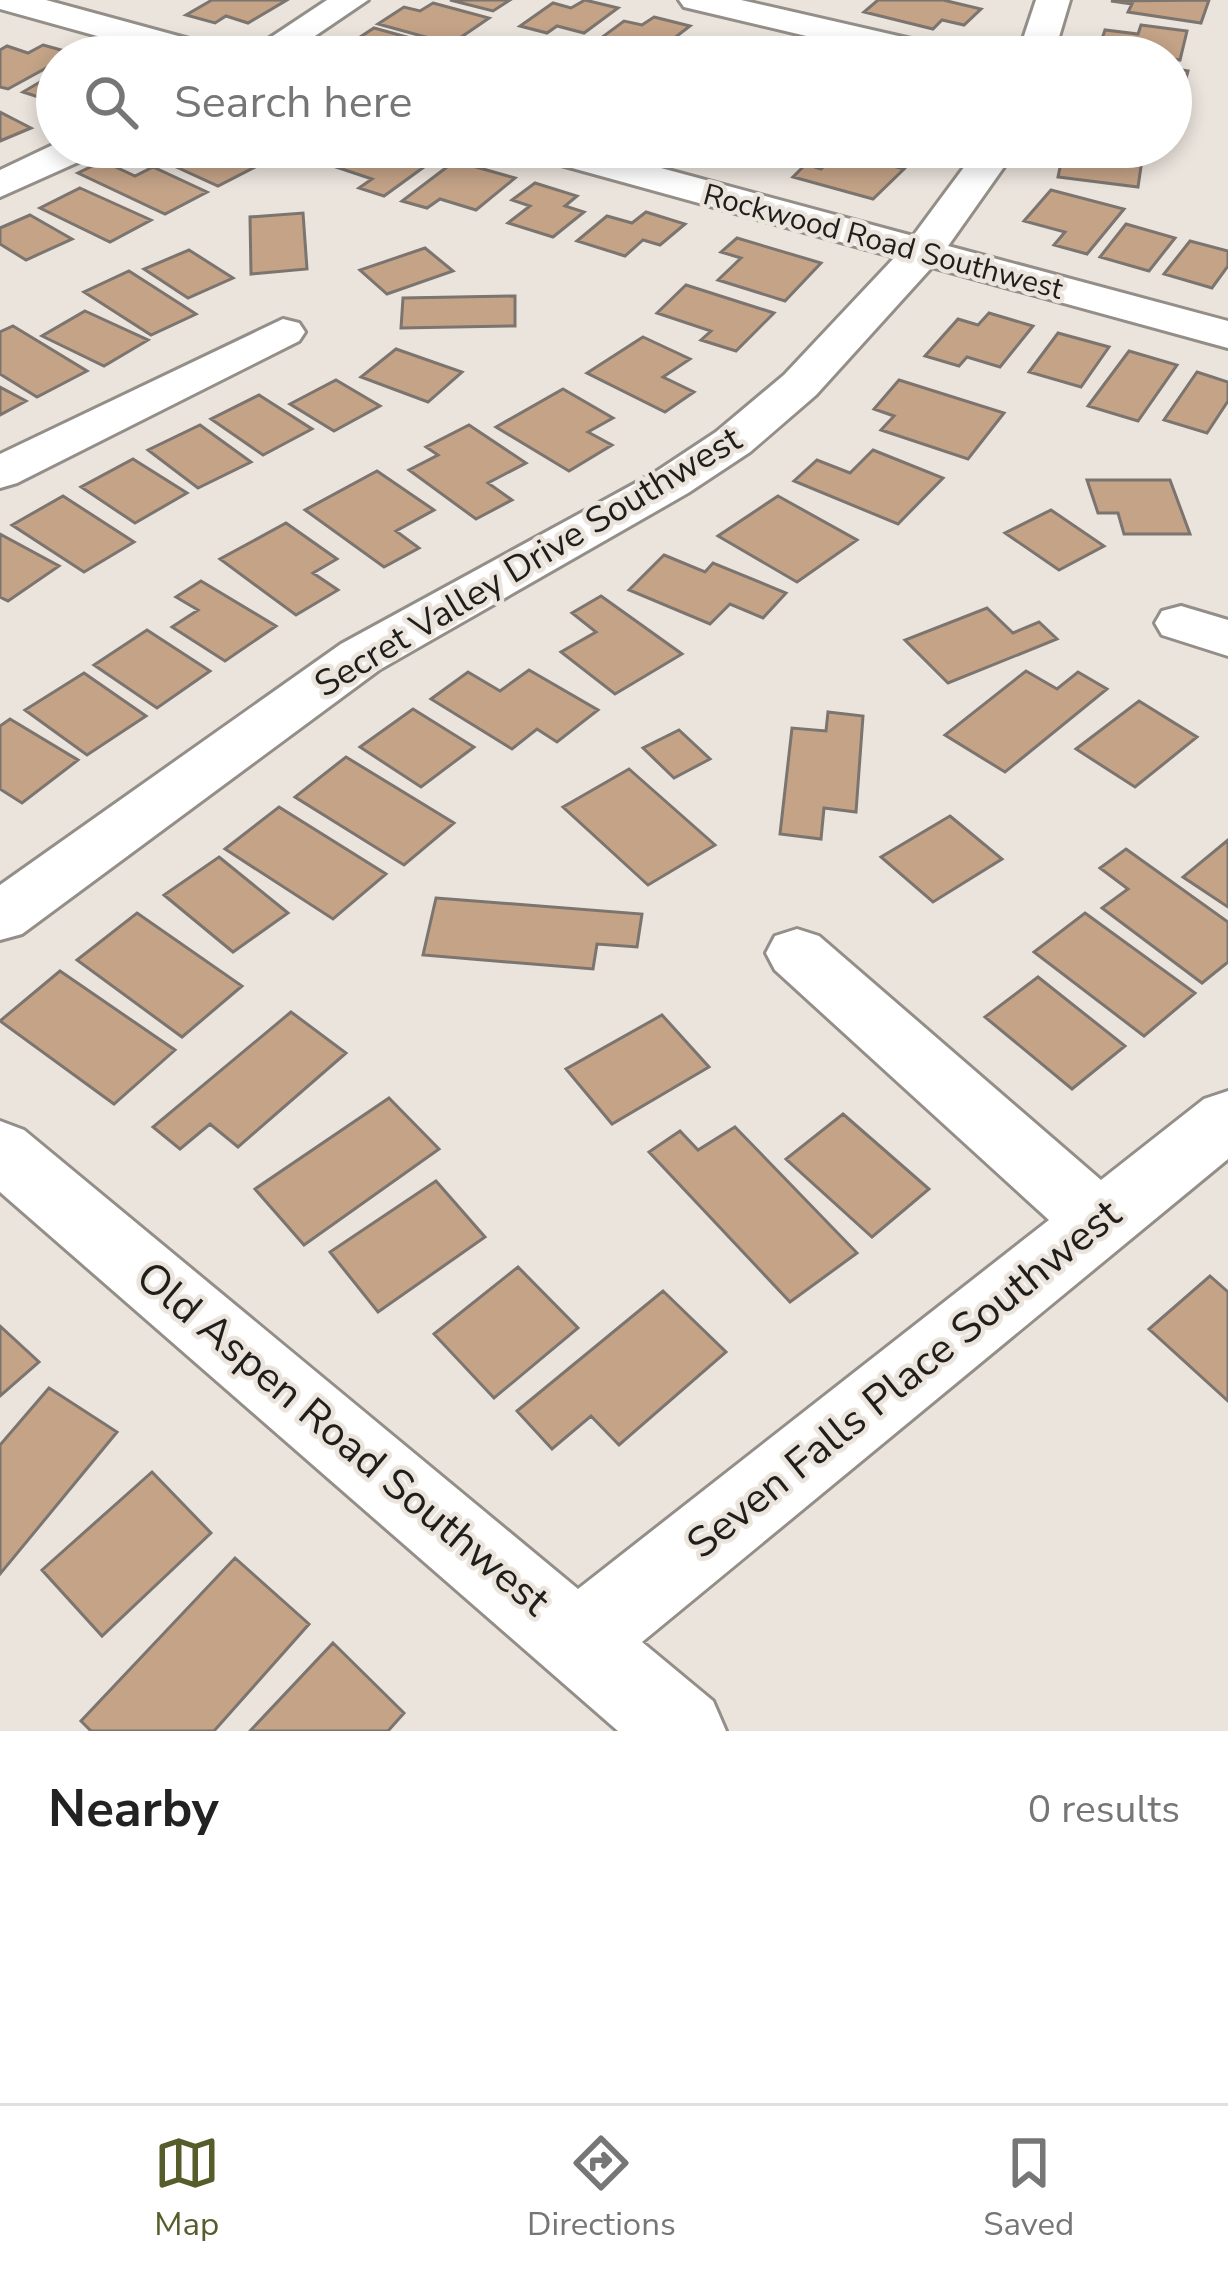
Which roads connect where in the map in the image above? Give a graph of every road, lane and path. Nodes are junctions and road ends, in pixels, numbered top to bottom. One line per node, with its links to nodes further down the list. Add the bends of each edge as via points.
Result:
1 (7, 0): 5 (street)
2 (351, 0): 6 (street)
3 (696, 0): 7 (street)
4 (1053, 0): 8 (street)
5 (137, 36)
6 (293, 36)
7 (851, 36)
8 (1042, 36)
9 (36, 168): 12 (street)
10 (615, 168): 13 (street, Rockwood Road Southwest)
11 (984, 168): 13 (street, Secret Valley Drive Southwest)
12 (0, 185)
13 (922, 253): 15 (street, Rockwood Road Southwest); 17 (street, Secret Valley Drive Southwest, via 800,385 733,442 360,658)
14 (283, 332): 16 (street)
15 (1228, 335)
16 (0, 473)
17 (0, 917)
18 (797, 953): 21 (street)
19 (1228, 1119): 21 (street, Seven Falls Place Southwest)
20 (0, 1150): 22 (street, Old Aspen Road Southwest)
21 (1100, 1222): 22 (street, Seven Falls Place Southwest)
22 (580, 1640): 23 (street, Old Aspen Road Southwest)
23 (683, 1731)

